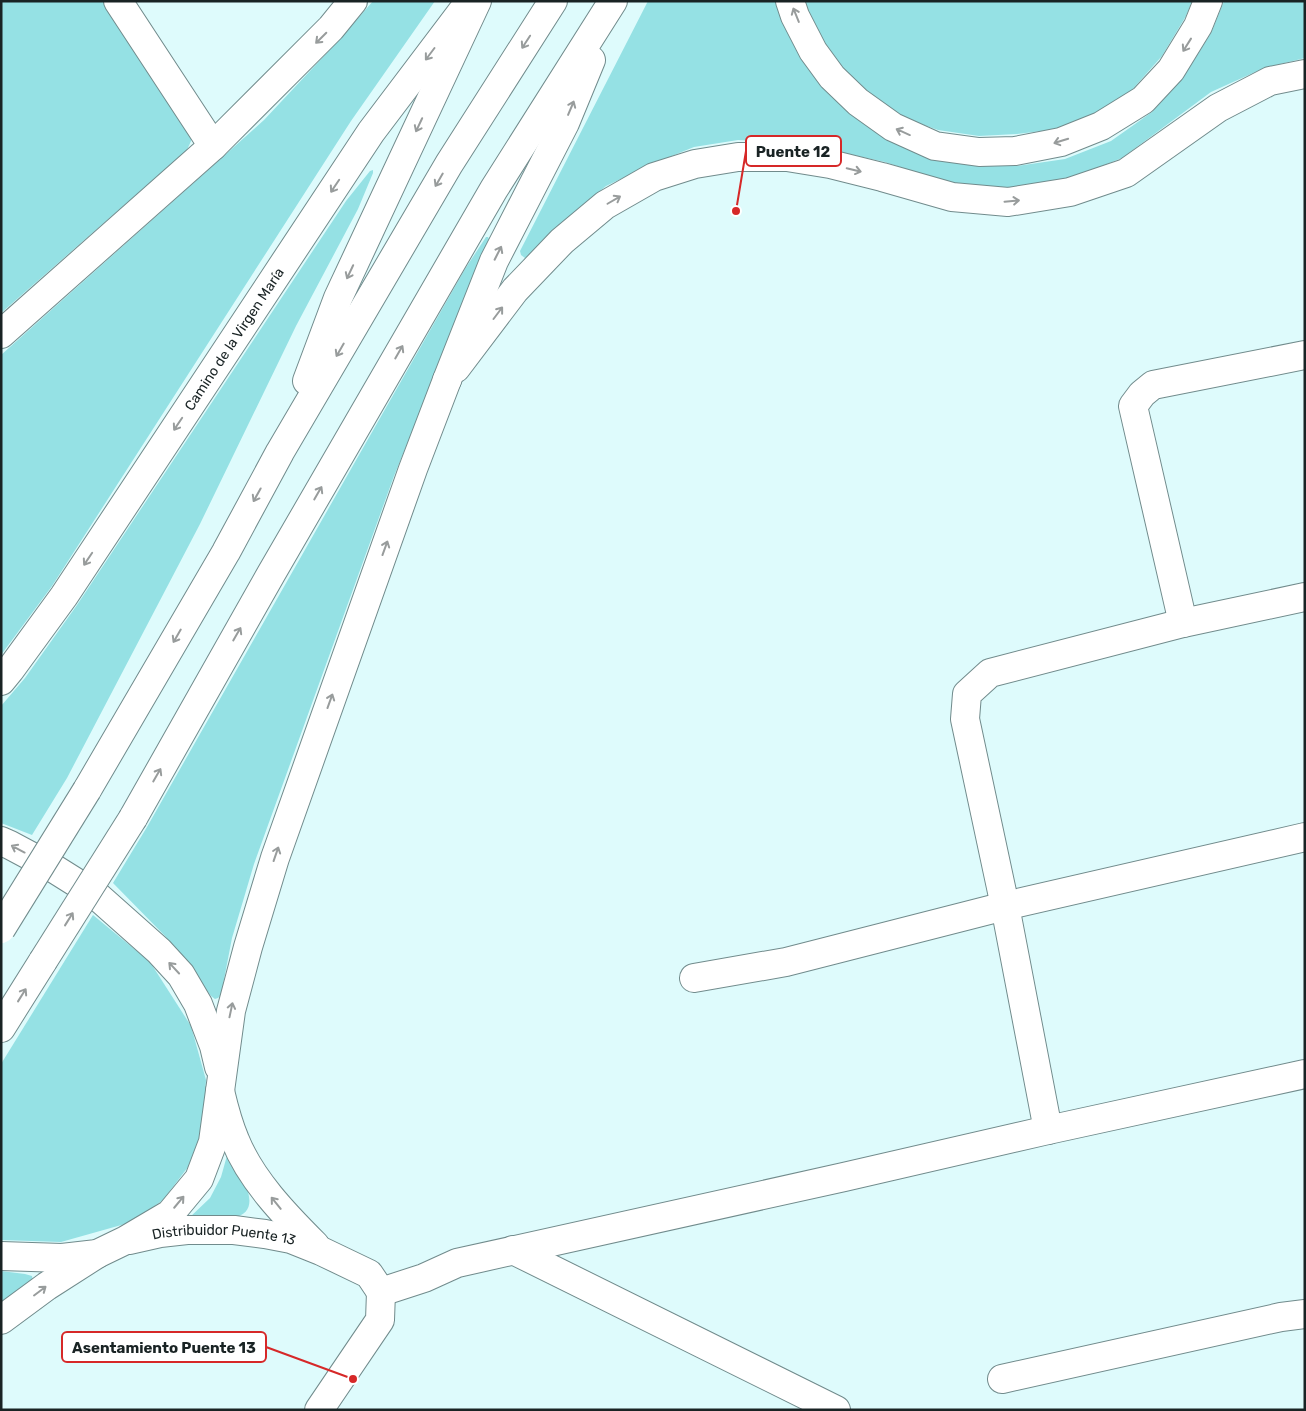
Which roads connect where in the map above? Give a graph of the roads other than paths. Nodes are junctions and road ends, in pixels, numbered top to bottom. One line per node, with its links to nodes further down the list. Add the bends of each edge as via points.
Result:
1 (118, 1): 10 (main road)
2 (353, 1): 10 (main road, one-way to 10, via 331,28)
3 (470, 1): 17 (main road, Camino de la Virgen María, one-way to 17, via 372,132 64,596)
4 (477, 1): 14 (main road, one-way to 14, via 338,298)
5 (553, 1): 14 (main road, one-way to 14, via 449,164)
6 (615, 1): 13 (main road, one-way to 6, via 494,261 565,123); 23 (main road, one-way to 6, bridge, via 133,818 494,189)
7 (790, 1): 8 (main road, one-way to 7, via 1198,26 1171,70 1143,100 1101,126 1061,142 1016,151 979,152 935,146 893,127 858,102 832,77 813,51)
8 (1208, 1)
9 (1305, 74): 13 (main road, one-way to 9, via 514,290 562,241 605,205 654,177 695,164 738,157 788,157 830,164 952,198 1008,202 1070,192 1126,173 1218,108 1270,81)
10 (214, 146): 11 (main road)
11 (1, 334)
12 (1305, 355): 16 (main road, via 1153,385 1133,406)
13 (447, 380): 25 (main road, one-way to 13, via 230,1011 275,858)
14 (280, 452): 21 (main road, one-way to 21, bridge, via 226,552 87,790)
15 (1305, 597): 16 (main road)
16 (1183, 623): 20 (main road, via 990,673 967,694 965,719)
17 (1, 681)
18 (1305, 837): 20 (main road)
19 (1, 841): 25 (main road, Distribuidor Puente 13, one-way to 19, via 214,1046 198,1004 181,975 96,895)
20 (1005, 906): 22 (main road, via 786,962); 26 (main road)
21 (1, 929)
22 (694, 978)
23 (1, 1028)
24 (1305, 1074): 26 (main road)
25 (221, 1084): 27 (main road, one-way to 25, via 170,1214 199,1179 213,1142); 29 (main road, Distribuidor Puente 13, one-way to 25, via 256,1178 235,1141 227,1119)
26 (1048, 1130): 28 (main road)
27 (126, 1240): 29 (main road, Distribuidor Puente 13, via 187,1230 234,1230 291,1239); 30 (main road)
28 (513, 1250): 32 (main road, via 457,1263); 37 (main road)
29 (321, 1251): 32 (main road, Distribuidor Puente 13, via 369,1274)
30 (97, 1254): 31 (main road, via 62,1258); 34 (main road, one-way to 30)
31 (1, 1256)
32 (381, 1292): 36 (main road, via 380,1320)
33 (1305, 1314): 35 (main road)
34 (1, 1320)
35 (1002, 1379)
36 (319, 1410)
37 (836, 1410)

